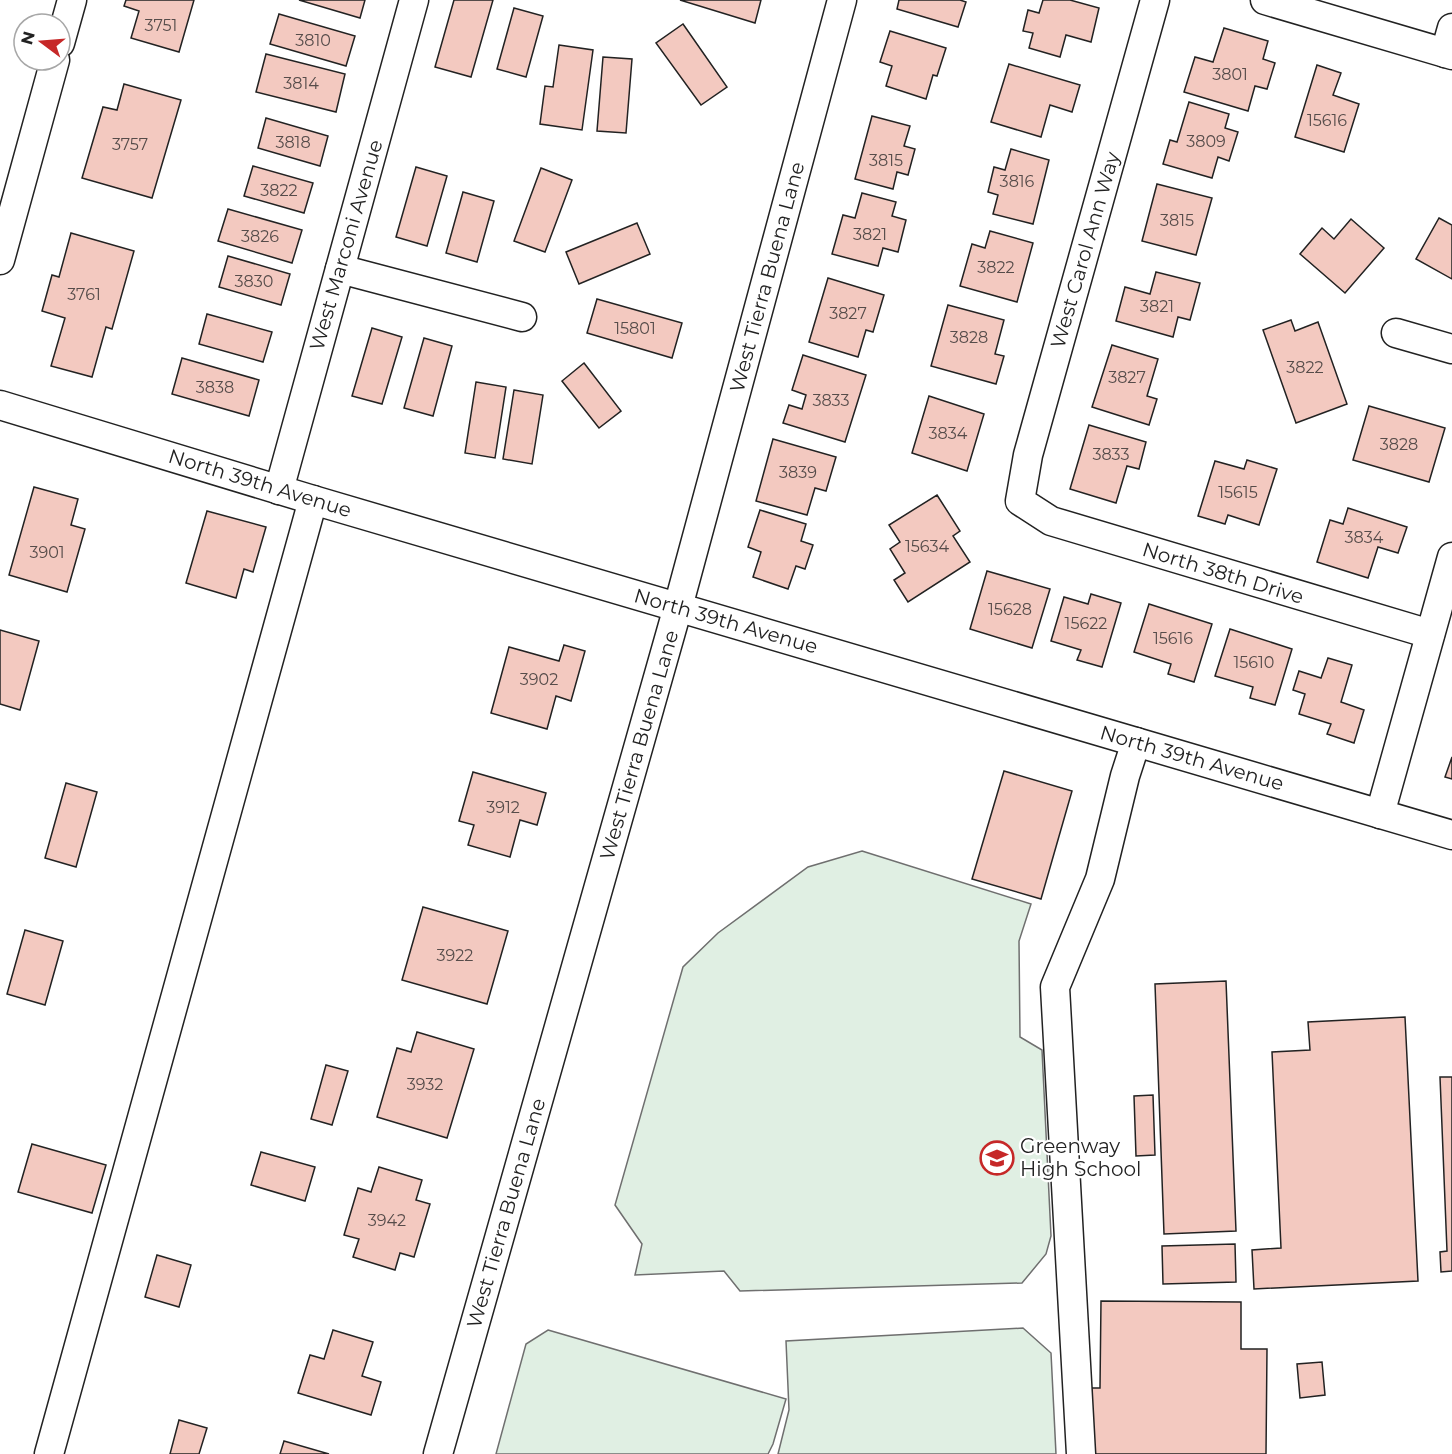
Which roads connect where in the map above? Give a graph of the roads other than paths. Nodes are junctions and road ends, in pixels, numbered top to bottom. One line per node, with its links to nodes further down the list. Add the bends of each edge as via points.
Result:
1 (414, 0): 8 (street, West Marconi Avenue)
2 (842, 0): 17 (street, West Tierra Buena Lane)
3 (1155, 0): 15 (street, West Carol Ann Way, via 1028,455)
4 (1265, 0): 5 (street)
5 (1450, 45)
6 (52, 72): 7 (street)
7 (0, 260)
8 (340, 269): 9 (street); 13 (street, West Marconi Avenue)
9 (522, 317)
10 (1396, 333): 11 (street)
11 (1452, 349)
12 (0, 405): 13 (street, North 39th Avenue)
13 (279, 490): 14 (street, North 39th Avenue)
14 (313, 500): 17 (street, North 39th Avenue); 22 (street)
15 (1020, 501): 18 (street, North 38th Drive, via 1051,522)
16 (1452, 557): 18 (street)
17 (678, 607): 19 (street, North 39th Avenue); 23 (street, West Tierra Buena Lane)
18 (1430, 634): 20 (street)
19 (1136, 742): 20 (street, North 39th Avenue); 24 (street, via 1100,879 1055,987)
20 (1380, 814): 21 (street, North 39th Avenue)
21 (1452, 835)
22 (49, 1454)
23 (438, 1454)
24 (1081, 1454)

